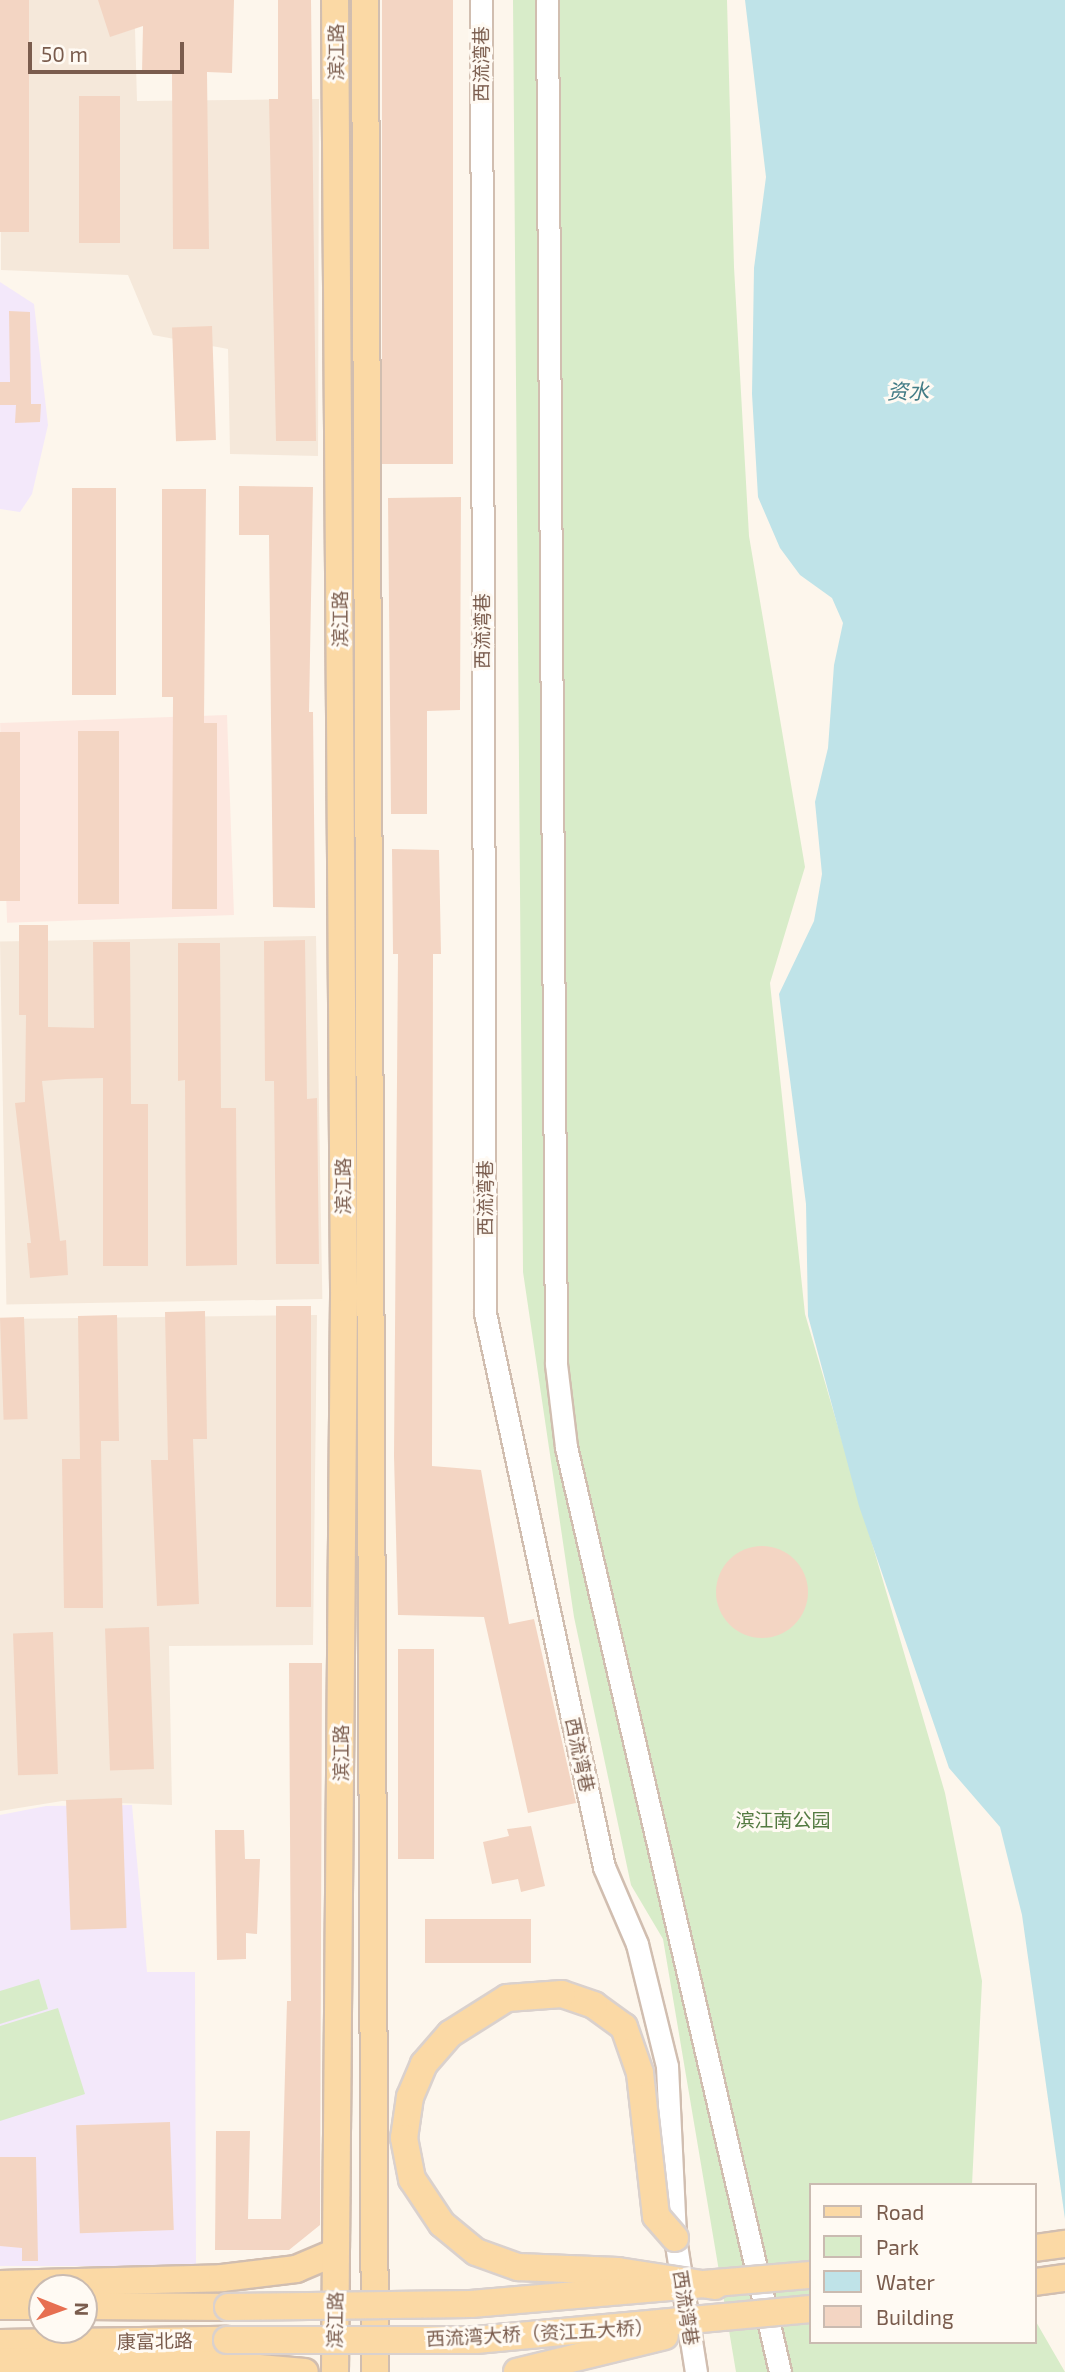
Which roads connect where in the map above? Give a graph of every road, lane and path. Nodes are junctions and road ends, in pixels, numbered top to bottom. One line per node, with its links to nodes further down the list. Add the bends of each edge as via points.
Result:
1 (335, 0): 8 (main road, 滨江路, via 344,1274)
2 (365, 0): 26 (main road, 滨江路)
3 (481, 0): 5 (street, 西流湾巷, via 485,1313 604,1867 637,1944 667,2066)
4 (547, 0): 29 (street, via 556,1364 566,1447)
5 (675, 2238): 14 (main road, bridge, via 656,2216 640,2073 624,2027 594,2005 562,1994 507,1998 450,2034 424,2064 410,2097 404,2137 412,2179 442,2224 476,2252 518,2267 618,2271); 28 (street, 西流湾巷)
6 (1065, 2244): 7 (main road)
7 (1037, 2248)
8 (337, 2252): 10 (main road, via 296,2269); 25 (main road, 滨江路)
9 (810, 2274): 14 (main road, 西流湾大桥（资江五大桥）, bridge)
10 (222, 2278): 13 (main road); 22 (main road, via 257,2288 267,2313 255,2347)
11 (1065, 2278): 12 (main road)
12 (1037, 2282)
13 (0, 2284)
14 (715, 2286): 18 (main road, 西流湾大桥（资江五大桥）, bridge, via 471,2304)
15 (0, 2306): 16 (main road)
16 (28, 2306)
17 (98, 2306): 18 (main road, 康富北路)
18 (228, 2307)
19 (810, 2309): 20 (main road, 西流湾大桥（资江五大桥）, bridge)
20 (716, 2321): 22 (main road, 西流湾大桥（资江五大桥）, bridge); 27 (main road, bridge, via 620,2350)
21 (0, 2343): 22 (main road, 康富北路)
22 (226, 2353): 23 (main road); 24 (main road)
23 (0, 2361)
24 (306, 2372)
25 (335, 2372)
26 (374, 2372)
27 (517, 2372)
28 (696, 2372)
29 (780, 2372)

